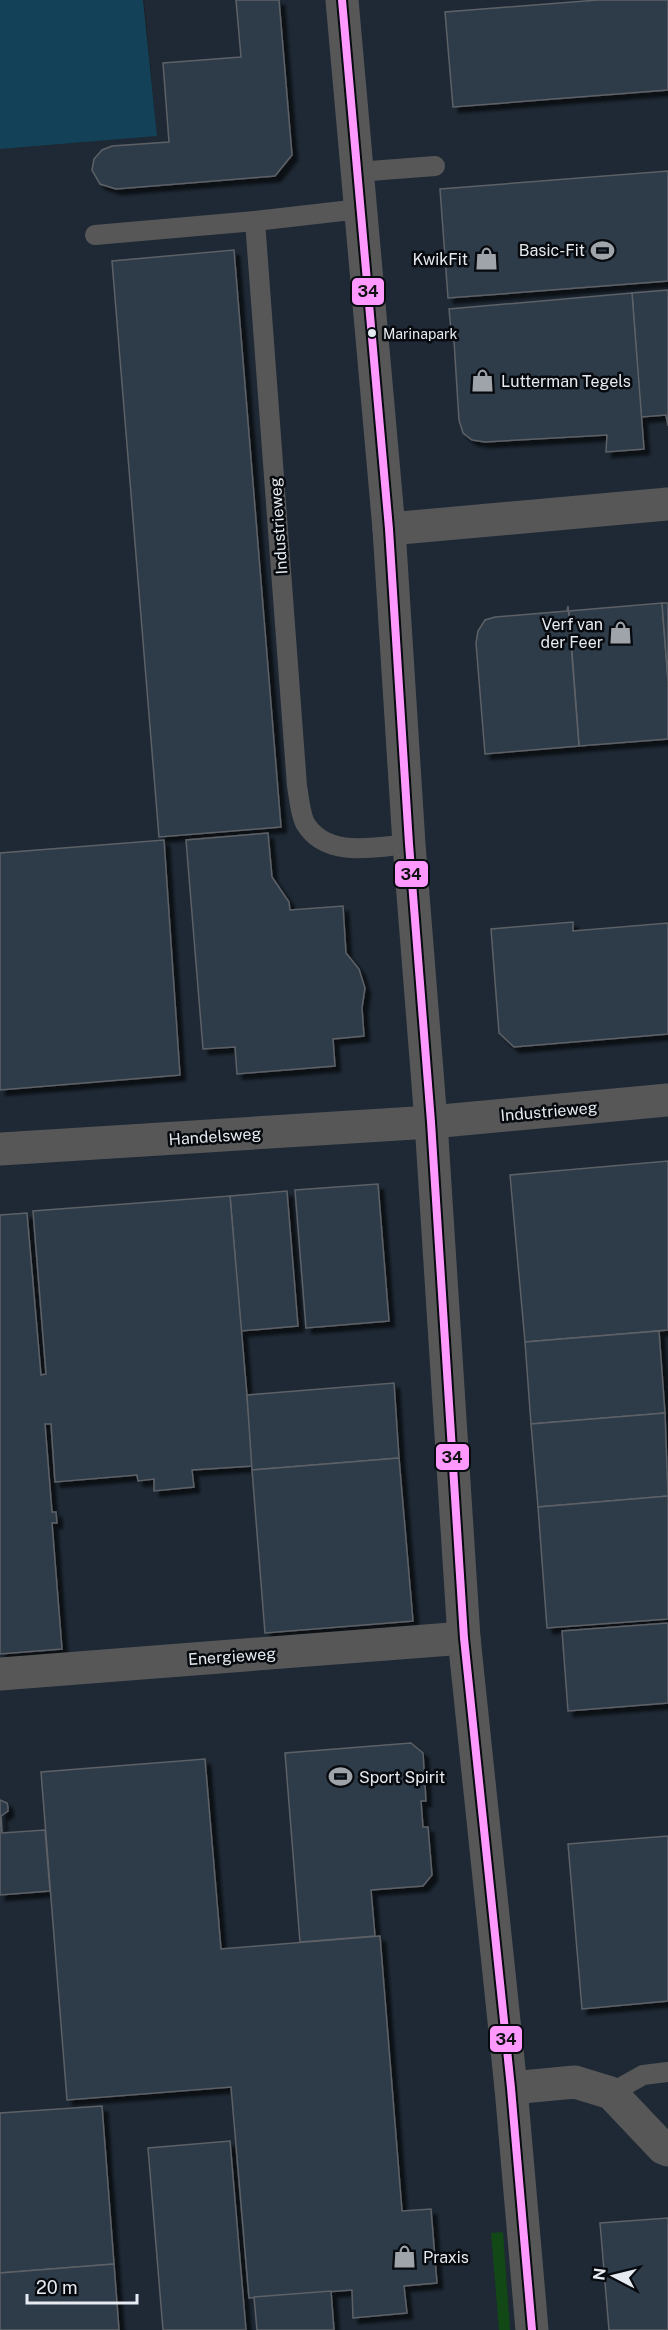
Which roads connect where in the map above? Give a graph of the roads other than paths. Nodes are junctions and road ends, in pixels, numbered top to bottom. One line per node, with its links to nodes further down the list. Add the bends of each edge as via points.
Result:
1 (342, 0): 3 (street)
2 (435, 166): 3 (lane)
3 (357, 172): 4 (street)
4 (360, 209): 5 (lane); 8 (street)
5 (255, 221): 6 (lane); 9 (lane, Industrieweg, via 297,786 305,822 326,844 353,849)
6 (95, 235)
7 (668, 504): 8 (street)
8 (389, 529): 9 (street)
9 (409, 844): 11 (street)
10 (668, 1100): 11 (street, Industrieweg)
11 (431, 1122): 12 (street, Handelsweg); 13 (street)
12 (0, 1149)
13 (464, 1638): 14 (street, Energieweg); 16 (street)
14 (0, 1674)
15 (668, 2072): 17 (lane, via 643,2075)
16 (511, 2088): 17 (street, via 575,2082); 19 (street)
17 (611, 2093): 18 (street)
18 (668, 2150)
19 (532, 2330)

